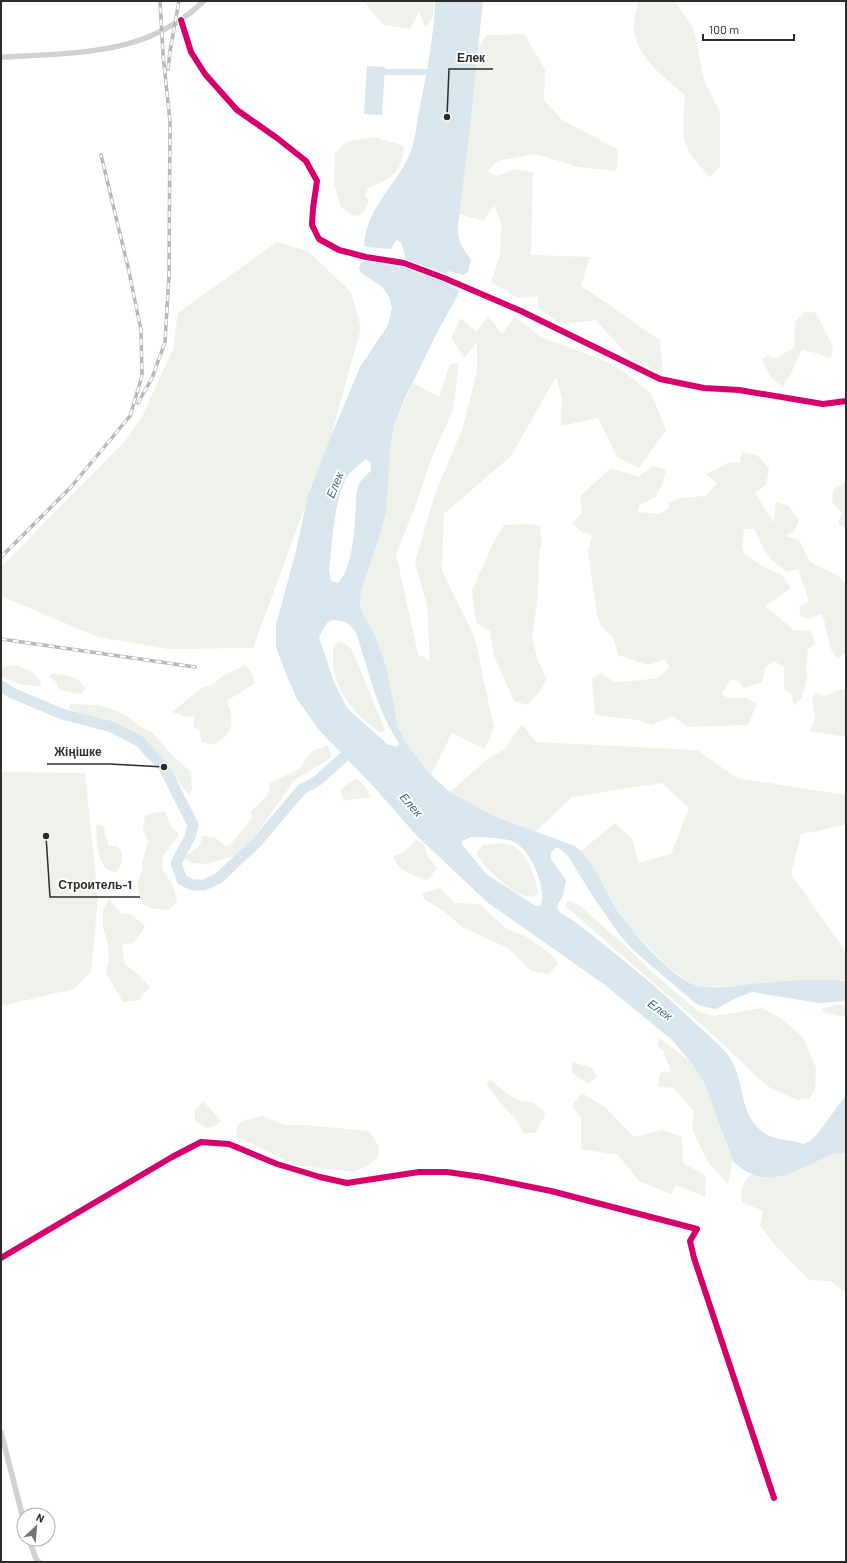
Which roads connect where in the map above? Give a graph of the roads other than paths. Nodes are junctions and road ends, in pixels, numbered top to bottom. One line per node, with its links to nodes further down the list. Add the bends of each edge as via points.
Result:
1 (204, 1): 2 (street)
2 (181, 20): 3 (street, via 148,37 112,48); 4 (street, via 191,52 210,79 238,110 306,161 317,181 312,225 320,239 339,250 404,263 444,278 521,311 660,379 704,388 739,390 823,404)
3 (1, 58)
4 (846, 402)
5 (1, 1258): 7 (street, via 172,1156 201,1142 229,1144 277,1164 347,1183 419,1172 447,1172 551,1191 697,1229 690,1241 694,1258)
6 (1, 1432): 8 (street)
7 (774, 1498)
8 (20, 1507)
9 (32, 1547): 10 (street)
10 (39, 1562)

